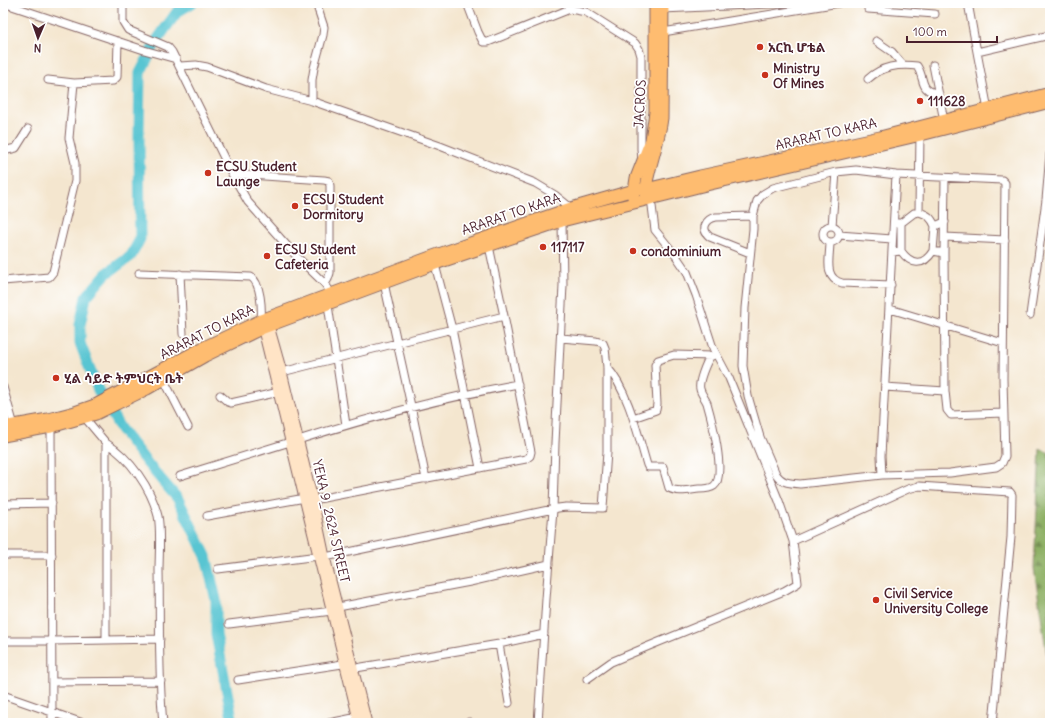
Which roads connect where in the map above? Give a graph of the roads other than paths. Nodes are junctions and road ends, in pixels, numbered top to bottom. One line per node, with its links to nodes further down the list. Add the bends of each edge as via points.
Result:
1 (3, 3): 21 (street)
2 (122, 3): 24 (street, via 123,22 128,30 168,47)
3 (316, 3): 31 (street, via 324,27 312,80)
4 (467, 3): 11 (street, via 483,42 488,42)
5 (791, 3): 13 (street)
6 (795, 3): 14 (street)
7 (839, 3): 10 (street)
8 (903, 3): 16 (street)
9 (968, 3): 23 (street)
10 (816, 4): 14 (street)
11 (567, 5): 39 (street, via 597,18 630,39 639,49)
12 (660, 5): 13 (street); 19 (main road, JACROS); 39 (main road, JACROS, via 655,112 651,140)
13 (745, 5): 18 (street)
14 (808, 7): 18 (street)
15 (868, 9): 16 (street)
16 (903, 12): 17 (street)
17 (935, 14)
18 (747, 18): 19 (street)
19 (663, 32): 46 (main road, JACROS, via 662,124)
20 (1050, 35): 23 (street)
21 (118, 41): 24 (street); 29 (street, via 116,79)
22 (876, 41): 25 (street, via 892,52)
23 (977, 52): 33 (street)
24 (178, 62): 31 (street, via 206,67 266,89); 41 (street)
25 (903, 65): 27 (street, via 893,65); 30 (street, via 917,66 925,88)
26 (933, 65): 30 (street)
27 (868, 79)
28 (48, 80): 29 (street)
29 (74, 83): 71 (street, via 69,138 75,163 75,181 53,272 49,277)
30 (939, 94): 34 (street)
31 (312, 101): 48 (street, via 535,183)
32 (1050, 101): 33 (main road, ARARAT TO KARA); 36 (main road, ARARAT TO KARA)
33 (988, 110): 34 (main road, ARARAT TO KARA)
34 (944, 121): 36 (main road, ARARAT TO KARA)
35 (28, 129): 37 (street, via 16,148)
36 (920, 131): 43 (street); 46 (main road, ARARAT TO KARA, via 700,176)
37 (3, 151)
38 (1050, 154): 77 (street)
39 (642, 161): 45 (main road, JACROS)
40 (836, 172): 42 (street, via 856,170); 50 (street, via 773,188 757,201); 55 (street)
41 (232, 174): 74 (street, via 252,209); 74 (street, via 329,181)
42 (896, 175): 43 (street); 54 (street)
43 (920, 176): 44 (street); 49 (street)
44 (945, 178): 52 (street); 60 (street, via 1002,180 1005,183)
45 (634, 190): 46 (main road, ARARAT TO KARA); 47 (main road, JACROS); 48 (main road, ARARAT TO KARA)
46 (647, 196): 47 (main road, ARARAT TO KARA); 88 (street, via 655,230 687,272)
47 (632, 203): 51 (main road, ARARAT TO KARA)
48 (571, 208): 68 (main road, ARARAT TO KARA)
49 (919, 212): 53 (street); 56 (street, via 927,214)
50 (753, 216): 66 (street); 66 (street, via 711,218 704,229 710,237)
51 (562, 222): 62 (main road, ARARAT TO KARA); 83 (street)
52 (945, 222): 56 (street); 58 (street)
53 (901, 223): 54 (street); 63 (street)
54 (893, 224): 59 (street)
55 (832, 226): 57 (street); 61 (street, via 824,229 823,233)
56 (934, 226): 64 (street)
57 (839, 235): 59 (street); 61 (street)
58 (945, 237): 60 (street); 67 (street)
59 (892, 239): 65 (street)
60 (1005, 240): 85 (street)
61 (830, 242): 73 (street, via 829,272 837,282)
62 (489, 246): 68 (main road, ARARAT TO KARA); 78 (street)
63 (901, 251): 64 (street, via 911,261 918,263 929,257); 65 (street)
64 (933, 251): 67 (street)
65 (892, 252): 73 (street)
66 (750, 253): 113 (street, via 743,366 748,396 760,437 776,474 788,483 800,484)
67 (944, 253): 80 (street)
68 (434, 260): 72 (main road, ARARAT TO KARA); 74 (main road, ARARAT TO KARA); 81 (street)
69 (139, 273): 70 (street)
70 (180, 274): 79 (street, via 251,276 255,279); 82 (street)
71 (3, 281)
72 (384, 283): 75 (main road, ARARAT TO KARA); 84 (street)
73 (891, 285): 76 (street)
74 (328, 288): 79 (main road, ARARAT TO KARA)
75 (328, 305): 79 (main road, ARARAT TO KARA); 89 (street)
76 (890, 309): 80 (street); 95 (street)
77 (1030, 315)
78 (504, 316): 81 (street); 93 (street)
79 (264, 320): 86 (main road, YEKA 9_2624 STREET); 87 (main road, ARARAT TO KARA)
80 (944, 326): 85 (street); 96 (street)
81 (452, 329): 84 (street); 98 (street)
82 (184, 334)
83 (561, 338): 90 (street, via 603,343); 119 (street)
84 (397, 342): 89 (street); 101 (street)
85 (1003, 344): 102 (street)
86 (272, 351): 91 (main road, YEKA 9_2624 STREET); 97 (main road, YEKA 9_2624 STREET)
87 (204, 352): 92 (main road, ARARAT TO KARA); 100 (main road, ARARAT TO KARA)
88 (713, 356): 104 (street, via 674,355 658,360 655,365 656,410); 104 (street, via 702,376 700,390 708,407 717,446 719,467 715,486 681,491 669,488 662,467 648,467); 121 (street, via 729,378)
89 (336, 359): 91 (street); 105 (street)
90 (607, 367): 104 (street, via 614,374); 119 (street, via 604,507 566,507)
91 (282, 372): 110 (main road, YEKA 9_2624 STREET)
92 (164, 380): 100 (main road, ARARAT TO KARA); 107 (street)
93 (518, 384): 98 (street); 112 (street, via 530,456)
94 (3, 387): 108 (street)
95 (885, 387): 96 (street); 113 (street)
96 (945, 391): 102 (street, via 947,410 951,415)
97 (279, 392): 99 (street, via 231,403); 110 (main road, YEKA 9_2624 STREET)
98 (466, 393): 101 (street); 112 (street)
99 (220, 395)
100 (111, 402): 103 (main road, ARARAT TO KARA)
101 (411, 406): 105 (street); 115 (street)
102 (1003, 414): 113 (street, via 1004,456 1002,463 996,467 950,473)
103 (79, 417): 106 (main road, ARARAT TO KARA); 108 (main road, ARARAT TO KARA); 111 (street)
104 (633, 418)
105 (346, 425): 110 (street)
106 (51, 427): 108 (main road, ARARAT TO KARA); 117 (street)
107 (188, 427)
108 (11, 429): 109 (main road, ARARAT TO KARA)
109 (3, 436)
110 (294, 441): 114 (street); 116 (main road, YEKA 9_2624 STREET)
111 (106, 443): 130 (street); 131 (street, via 127,461 143,482 158,514)
112 (480, 468): 115 (street)
113 (882, 474)
114 (180, 476)
115 (426, 479): 116 (street)
116 (309, 499): 120 (street); 124 (main road, YEKA 9_2624 STREET)
117 (52, 503): 118 (street); 123 (street)
118 (3, 504)
119 (553, 510): 124 (street); 125 (street)
120 (207, 516)
121 (793, 541): 136 (street, via 798,583 784,592 611,662); 150 (street, via 908,488 919,486 1010,492 1011,537)
122 (3, 555): 123 (street)
123 (52, 555): 133 (street)
124 (321, 556): 126 (street); 127 (main road, YEKA 9_2624 STREET)
125 (549, 564): 127 (street); 129 (street)
126 (218, 569)
127 (335, 609): 128 (street); 135 (main road, YEKA 9_2624 STREET)
128 (229, 624)
129 (544, 634): 134 (street); 149 (street)
130 (106, 639): 131 (street); 133 (street)
131 (160, 639): 138 (street)
132 (3, 641): 133 (street)
133 (53, 641): 139 (street)
134 (499, 644): 135 (street); 141 (street)
135 (350, 666): 137 (street); 143 (main road, YEKA 9_2624 STREET); 148 (main road, YEKA 9_2624 STREET)
136 (586, 679)
137 (238, 680)
138 (161, 681): 139 (street); 146 (street)
139 (53, 682): 142 (street)
140 (3, 695): 142 (street)
141 (509, 703)
142 (52, 713): 144 (street); 145 (street)
143 (359, 720): 147 (street)
144 (52, 723)
145 (83, 723)
146 (163, 723)
147 (329, 723)
148 (367, 723)
149 (538, 723)
150 (993, 723)

